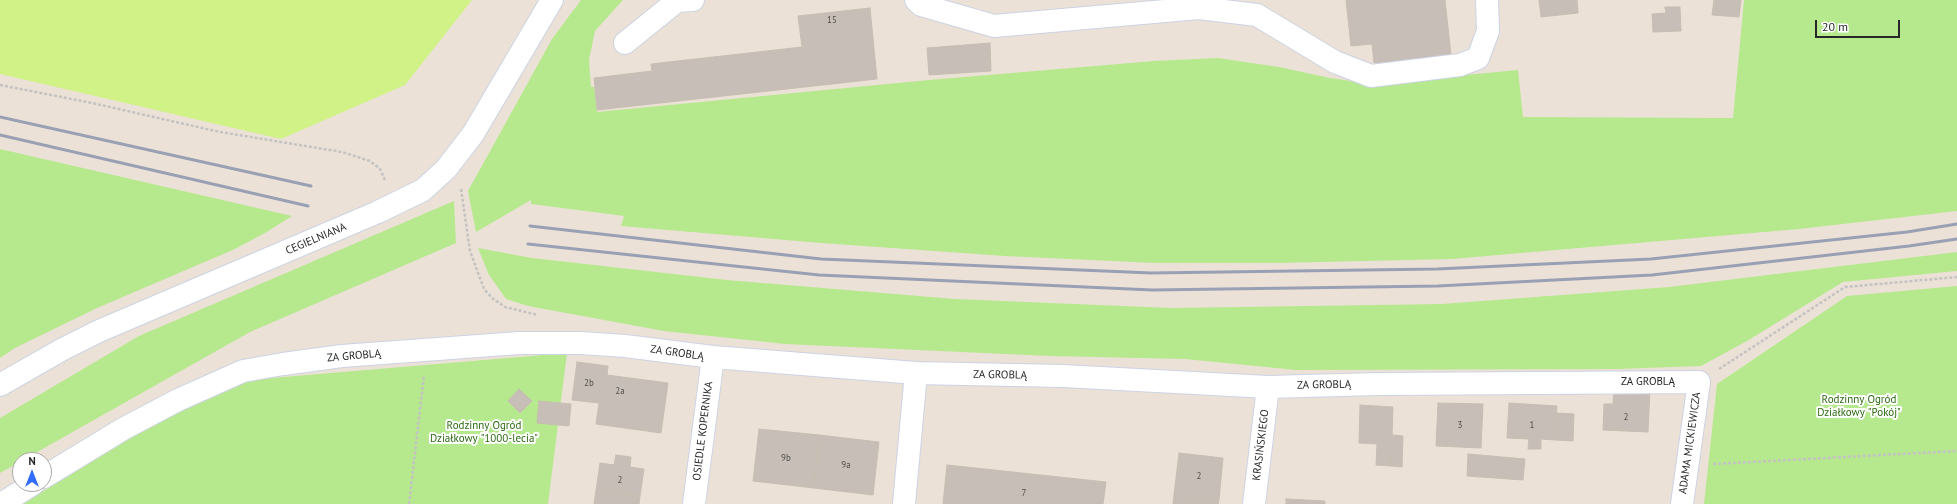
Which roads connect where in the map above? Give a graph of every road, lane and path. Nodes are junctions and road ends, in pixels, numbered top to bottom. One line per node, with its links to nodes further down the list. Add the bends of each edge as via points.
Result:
1 (552, 0): 15 (street, CEGIELNIANA, via 473,134 446,169 422,190 378,212 99,332 63,349)
2 (693, 0): 5 (street, via 677,1)
3 (916, 0): 4 (street, via 921,5 994,26 1199,8 1257,15 1335,62 1371,76 1460,65 1478,58 1488,31)
4 (1487, 0)
5 (625, 42)
6 (0, 85): 7 (path, via 220,132 342,152 370,161 380,169)
7 (386, 186)
8 (461, 186): 10 (path, via 470,251 484,289 505,307)
9 (1957, 277): 14 (path, via 1845,286)
10 (546, 317)
11 (426, 350): 12 (street, ZA GROBLĄ, via 520,343 581,343); 19 (street, ZA GROBLĄ, via 342,356 243,371 178,400 123,429); 22 (path)
12 (713, 358): 13 (street, ZA GROBLĄ); 23 (street, OSIEDLE KOPERNIKA)
13 (916, 373): 16 (street, ZA GROBLĄ, via 1063,376); 24 (street)
14 (1699, 382): 16 (street, ZA GROBLĄ); 18 (street, ADAMA MICKIEWICZA)
15 (0, 385)
16 (1268, 387): 25 (street, KRASIŃSKIEGO)
17 (1957, 451): 18 (path)
18 (1687, 465): 26 (street, ADAMA MICKIEWICZA)
19 (52, 472)
20 (20, 492): 21 (street)
21 (1, 504)
22 (408, 504)
23 (694, 504)
24 (904, 504)
25 (1254, 504)
26 (1682, 504)

